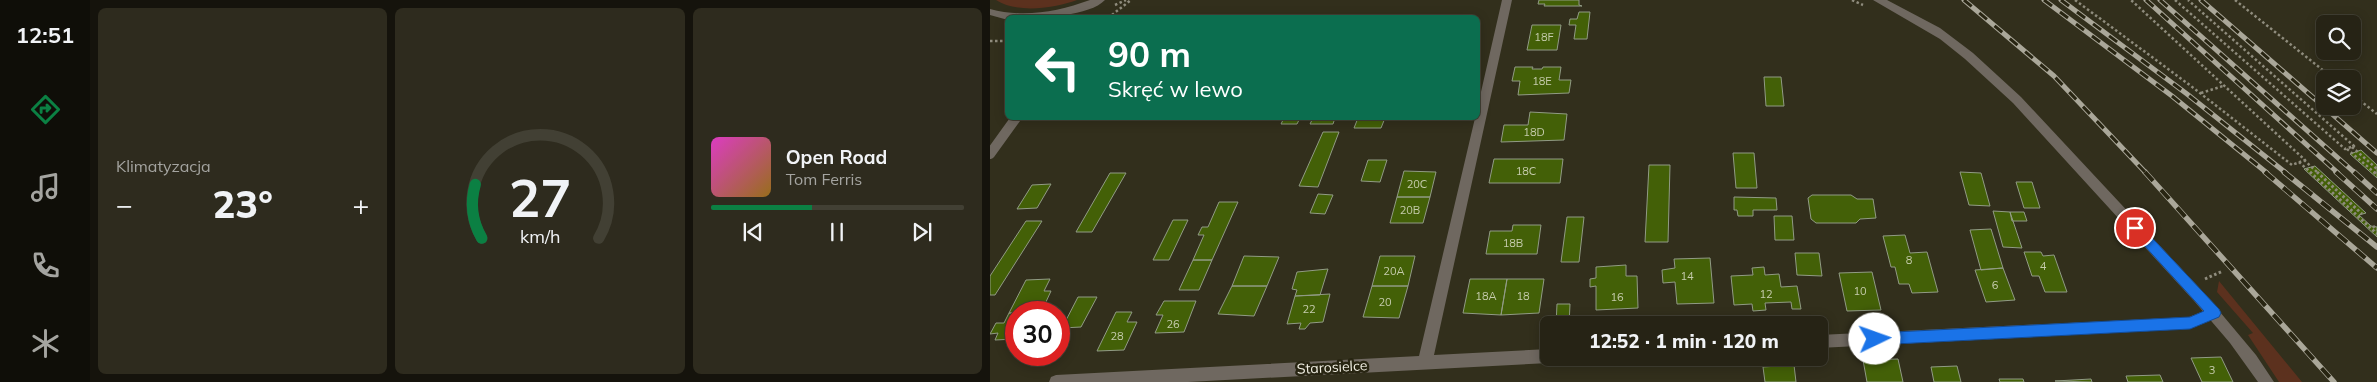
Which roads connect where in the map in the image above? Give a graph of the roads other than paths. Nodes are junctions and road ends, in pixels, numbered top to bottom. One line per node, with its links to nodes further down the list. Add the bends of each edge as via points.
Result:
1 (1100, 0): 5 (street)
2 (1507, 0): 8 (street)
3 (1878, 0): 12 (street, via 1943,35 1978,63 2029,112)
4 (990, 12): 6 (street)
5 (1068, 14): 7 (street)
6 (1010, 15)
7 (1050, 15)
8 (1480, 119)
9 (1015, 120): 11 (lane)
10 (1480, 120): 15 (street)
11 (990, 154)
12 (2214, 313): 13 (street, via 2190,323); 18 (street)
13 (1828, 342)
14 (1540, 356): 15 (street, Starosielce)
15 (1425, 362): 16 (street, Starosielce)
16 (1160, 379): 17 (street, Starosielce)
17 (1056, 382)
18 (2267, 382)

